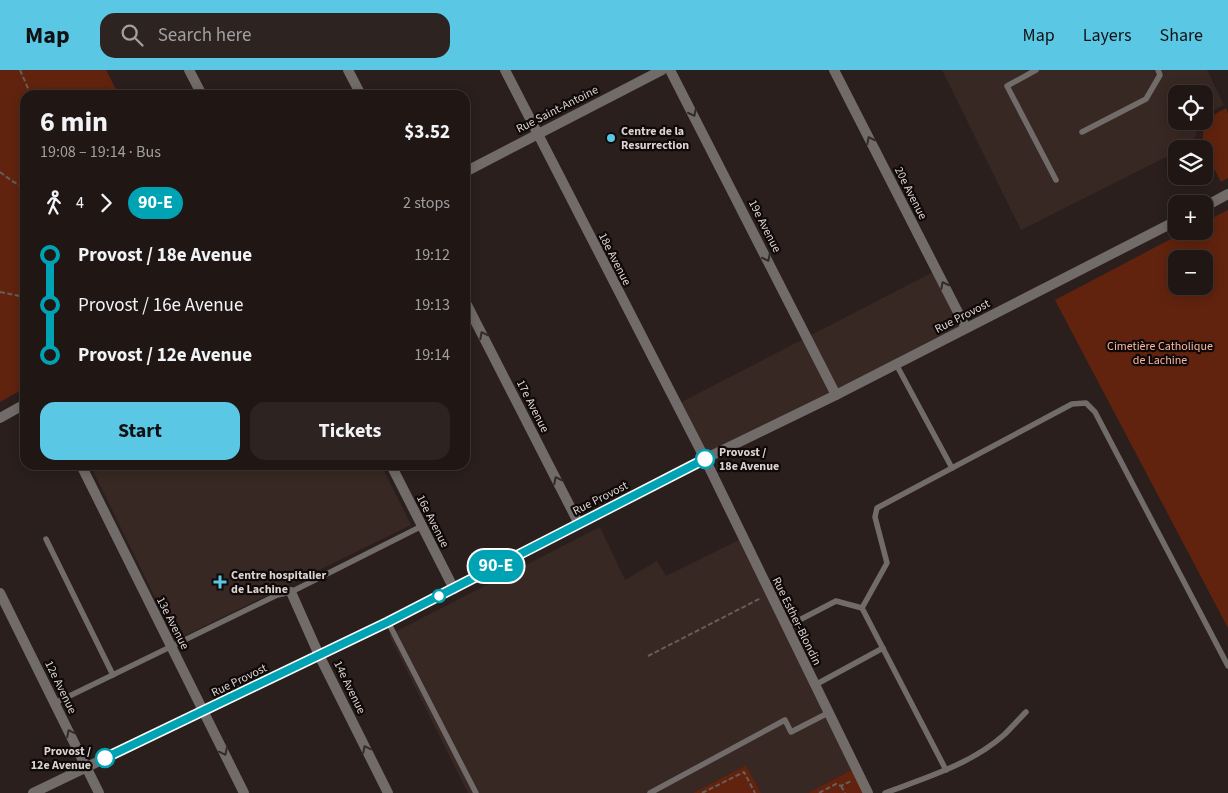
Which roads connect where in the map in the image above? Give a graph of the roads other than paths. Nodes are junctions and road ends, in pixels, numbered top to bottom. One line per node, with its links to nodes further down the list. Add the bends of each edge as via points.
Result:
1 (190, 70): 9 (street)
2 (348, 70): 10 (street)
3 (505, 70): 12 (street, 18e Avenue)
4 (662, 70): 12 (street, Rue Saint-Antoine)
5 (670, 70): 21 (street, 19e Avenue, one-way to 21)
6 (834, 70): 19 (street, 20e Avenue, one-way to 6)
7 (1036, 70): 14 (lane, via 1007,86)
8 (1158, 70): 11 (lane, via 1160,75 1146,99)
9 (200, 90)
10 (358, 90)
11 (1082, 132)
12 (537, 133): 13 (street, Rue Saint-Antoine); 24 (street, 18e Avenue)
13 (470, 169)
14 (1056, 180)
15 (1228, 194): 16 (street)
16 (1213, 202)
17 (1168, 225): 19 (street, Rue Provost)
18 (470, 310): 28 (street, 17e Avenue, one-way to 18)
19 (966, 328): 20 (street, Rue Provost)
20 (896, 364): 21 (street, Rue Provost); 25 (lane)
21 (836, 395): 24 (street, Rue Provost)
22 (20, 407): 23 (street)
23 (0, 418)
24 (705, 459): 28 (street, Rue Provost); 36 (street, Rue Esther-Blondin)
25 (952, 468): 34 (lane, via 877,508 875,517 887,563); 40 (lane, via 1072,404 1086,403 1095,412)
26 (83, 470): 37 (street, 13e Avenue)
27 (393, 470): 29 (street, 16e Avenue)
28 (579, 524): 31 (street, Rue Provost)
29 (422, 526): 31 (street, 16e Avenue); 32 (lane)
30 (46, 539): 41 (lane)
31 (454, 589): 35 (street, Rue Provost)
32 (291, 592): 37 (lane, via 276,595); 39 (street, 14e Avenue)
33 (0, 593): 43 (street, 12e Avenue)
34 (862, 608): 36 (lane, via 836,601); 38 (lane)
35 (388, 622): 39 (street, Rue Provost); 53 (lane)
36 (786, 627): 42 (street, Rue Esther-Blondin)
37 (171, 646): 41 (lane); 44 (street, 13e Avenue)
38 (883, 648): 42 (lane); 48 (lane)
39 (319, 655): 44 (street, Rue Provost); 52 (street, 14e Avenue, one-way to 39)
40 (1228, 666)
41 (113, 675): 43 (lane)
42 (815, 685): 46 (street, Rue Esther-Blondin)
43 (55, 703): 47 (street, 12e Avenue, one-way to 43)
44 (203, 711): 47 (street, Rue Provost); 51 (street, 13e Avenue, one-way to 51)
45 (1026, 712): 48 (lane, via 983,751)
46 (828, 713): 54 (lane, via 791,732 785,720); 55 (street, Rue Esther-Blondin)
47 (86, 767): 49 (street, Rue Provost); 50 (street, 12e Avenue)
48 (946, 770): 56 (lane)
49 (33, 793)
50 (99, 793)
51 (244, 793)
52 (388, 793)
53 (476, 793)
54 (650, 793)
55 (868, 793)
56 (884, 793)

